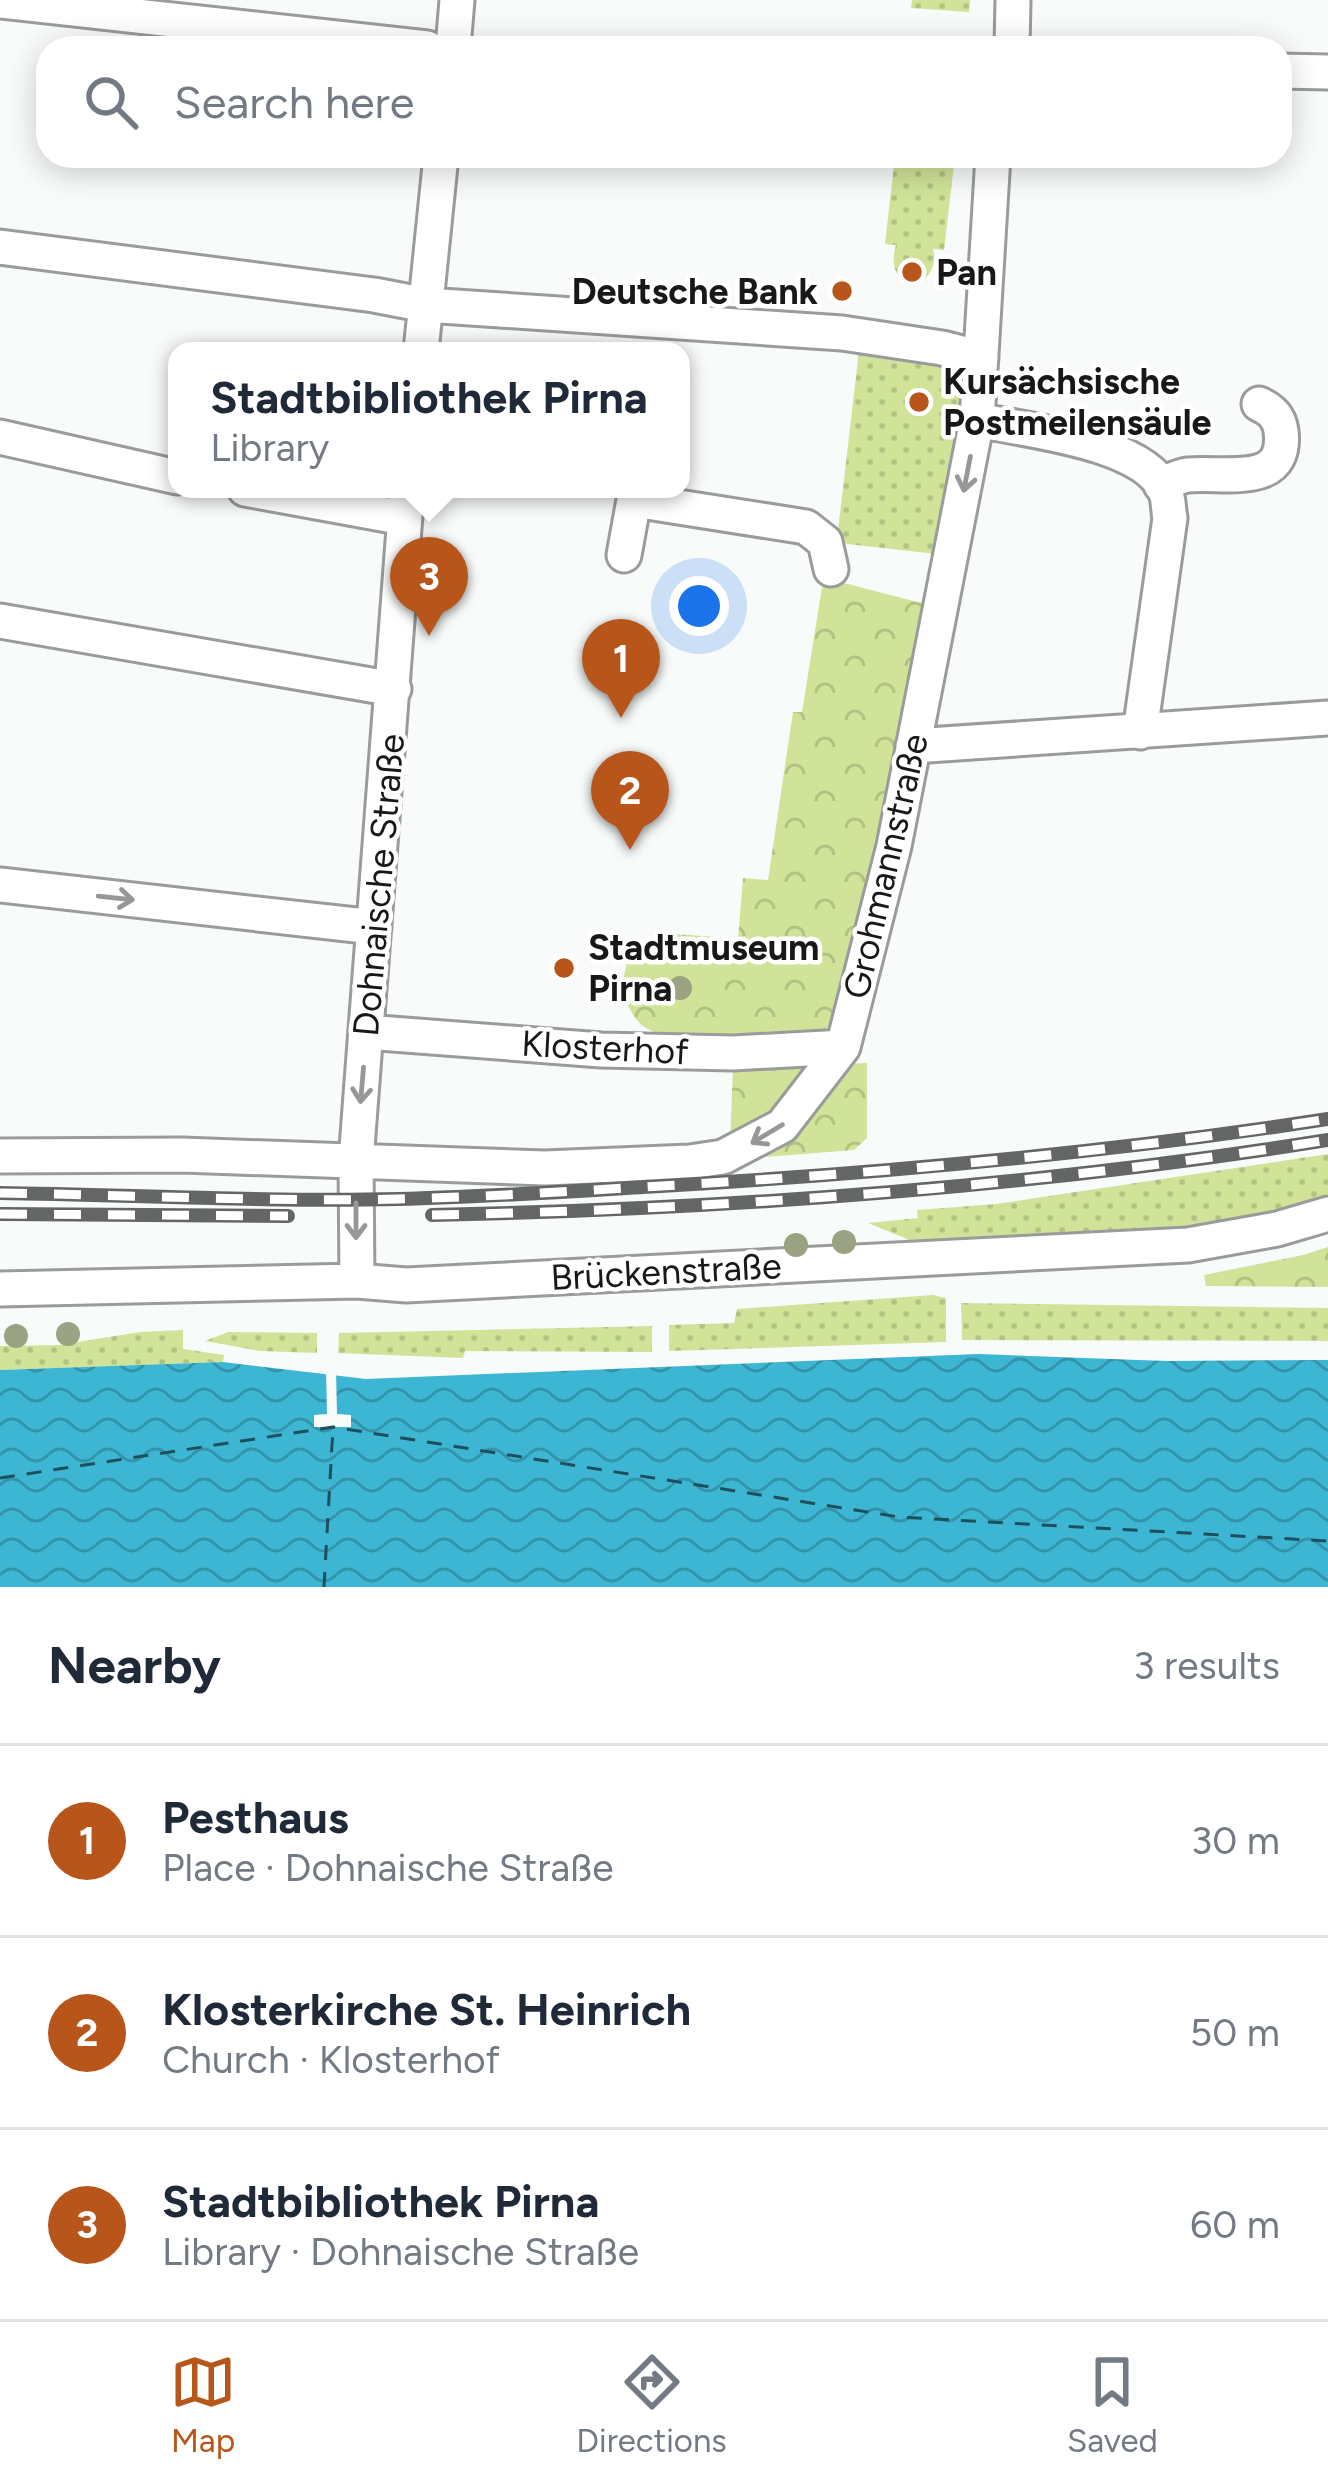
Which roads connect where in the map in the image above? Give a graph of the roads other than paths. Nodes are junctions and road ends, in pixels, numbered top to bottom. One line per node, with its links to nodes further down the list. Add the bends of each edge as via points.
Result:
1 (457, 0): 5 (street)
2 (1013, 0): 6 (street)
3 (0, 1): 4 (street)
4 (318, 36)
5 (454, 36)
6 (1012, 36)
7 (1292, 71): 8 (street)
8 (1328, 72)
9 (441, 168): 12 (street)
10 (992, 168): 14 (street, Grohmannstraße)
11 (0, 247): 12 (street)
12 (426, 305): 13 (street); 14 (street, via 842,333)
13 (422, 342)
14 (981, 358): 16 (street, Grohmannstraße)
15 (1259, 404): 19 (street, via 1280,422 1280,454 1270,468)
16 (977, 420): 19 (street, via 1109,447); 28 (street, Grohmannstraße, one-way to 28)
17 (0, 437): 18 (street)
18 (168, 475)
19 (1161, 485): 27 (street, via 1170,518)
20 (348, 498): 21 (street)
21 (406, 503): 25 (street, Dohnaische Straße)
22 (624, 555): 23 (street, via 634,500 806,527 825,542)
23 (831, 569)
24 (0, 621): 25 (street)
25 (394, 689): 30 (street, Dohnaische Straße)
26 (1328, 718): 27 (street)
27 (1140, 732): 28 (street)
28 (913, 746): 32 (street, Grohmannstraße)
29 (0, 884): 30 (street, one-way to 30)
30 (374, 927): 31 (street, Dohnaische Straße)
31 (366, 1033): 32 (street, Klosterhof, via 621,1050); 34 (street, Dohnaische Straße, one-way to 34)
32 (843, 1047): 34 (street, Grohmannstraße, one-way to 34, via 782,1126 723,1157 545,1168)
33 (0, 1156): 34 (street, Grohmannstraße)
34 (356, 1161): 36 (street, Dohnaische Straße, one-way to 36)
35 (1328, 1214): 36 (street, Brückenstraße, via 1188,1245 406,1285)
36 (357, 1281): 37 (street, Brückenstraße)
37 (0, 1289)

